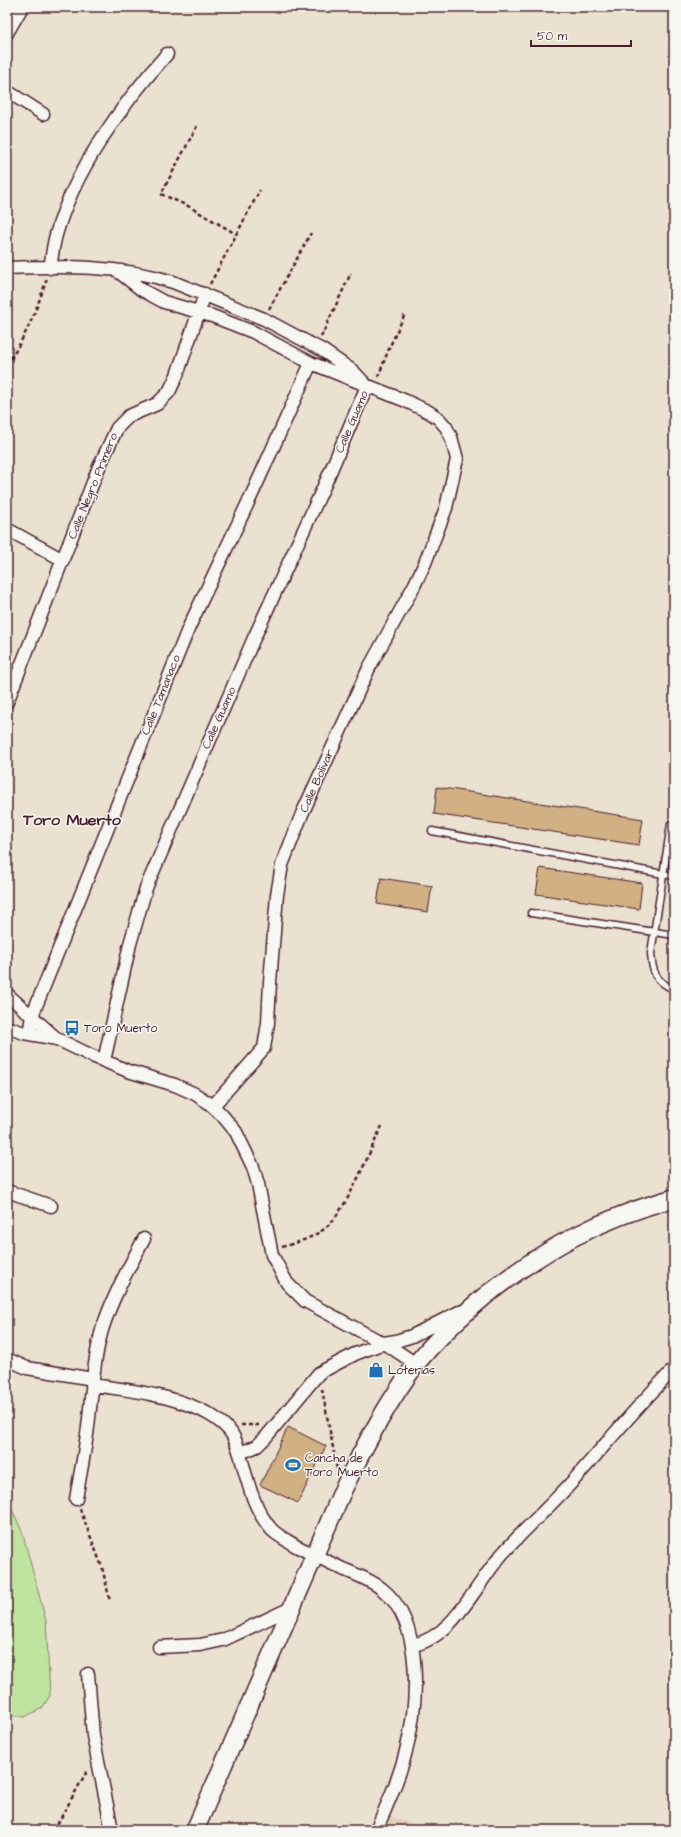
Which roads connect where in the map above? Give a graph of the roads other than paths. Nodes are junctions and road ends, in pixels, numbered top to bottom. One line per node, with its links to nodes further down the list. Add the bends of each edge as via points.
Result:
1 (22, 7): 2 (street)
2 (7, 33)
3 (167, 54): 7 (street, via 133,94 86,165 60,223)
4 (7, 91): 5 (street)
5 (43, 114)
6 (7, 268): 7 (street)
7 (50, 268): 8 (street, via 96,268)
8 (117, 271): 9 (street, via 160,278); 10 (street, via 142,290 164,302)
9 (205, 294): 10 (street, Calle Negro Primero); 11 (street, via 264,319)
10 (199, 312): 12 (street, via 253,332); 16 (street, Calle Negro Primero, via 169,392 157,404 128,416 117,428)
11 (294, 336): 12 (street); 14 (street, via 338,359)
12 (288, 350): 13 (street)
13 (311, 363): 14 (street); 27 (street, Calle Tamanaco, via 189,627)
14 (371, 388): 31 (street, Calle Guamo, via 254,638 146,888 130,944); 32 (street, Calle Bolívar, via 406,401 438,418 451,437 457,459 446,508 425,563 368,668 302,814 282,865 277,895 264,1048)
15 (7, 529): 16 (street)
16 (63, 560): 17 (street, Calle Negro Primero)
17 (7, 702)
18 (671, 824): 20 (lane)
19 (432, 832): 20 (lane)
20 (663, 874): 21 (lane); 23 (lane)
21 (674, 876)
22 (531, 913): 23 (lane)
23 (654, 932): 24 (lane); 25 (lane, via 652,968 658,980)
24 (674, 935)
25 (674, 989)
26 (7, 994): 27 (street)
27 (32, 1016): 29 (street, Calle Tamanaco); 30 (street)
28 (7, 1027): 29 (street)
29 (29, 1034): 30 (street)
30 (57, 1039): 31 (street)
31 (104, 1061): 32 (street, via 195,1094)
32 (213, 1106): 38 (street, via 236,1132 253,1167 270,1250 279,1270 305,1301)
33 (7, 1191): 35 (street)
34 (674, 1198): 37 (street, via 634,1210 573,1236 536,1258)
35 (51, 1206)
36 (144, 1239): 42 (street, via 110,1306 102,1331)
37 (491, 1292): 38 (street, via 432,1327); 40 (street, via 458,1319)
38 (384, 1343): 40 (street); 43 (street, via 345,1358 319,1373 257,1446)
39 (7, 1359): 42 (street, via 27,1368)
40 (416, 1364): 45 (street, via 362,1450)
41 (674, 1369): 47 (street, via 571,1483 503,1552 445,1628 431,1638)
42 (92, 1382): 43 (street, via 158,1395 202,1412 218,1420 228,1429 235,1438); 44 (street, via 88,1427)
43 (240, 1453): 45 (street, via 253,1496 266,1522 273,1531)
44 (76, 1499)
45 (314, 1556): 46 (street); 47 (street, via 366,1579 382,1589 402,1614)
46 (291, 1608): 48 (street, via 223,1640 200,1645); 51 (street)
47 (413, 1645): 52 (street, via 415,1674 409,1736 396,1782)
48 (159, 1647)
49 (88, 1674): 50 (street, via 93,1736)
50 (112, 1830)
51 (195, 1830)
52 (376, 1830)

